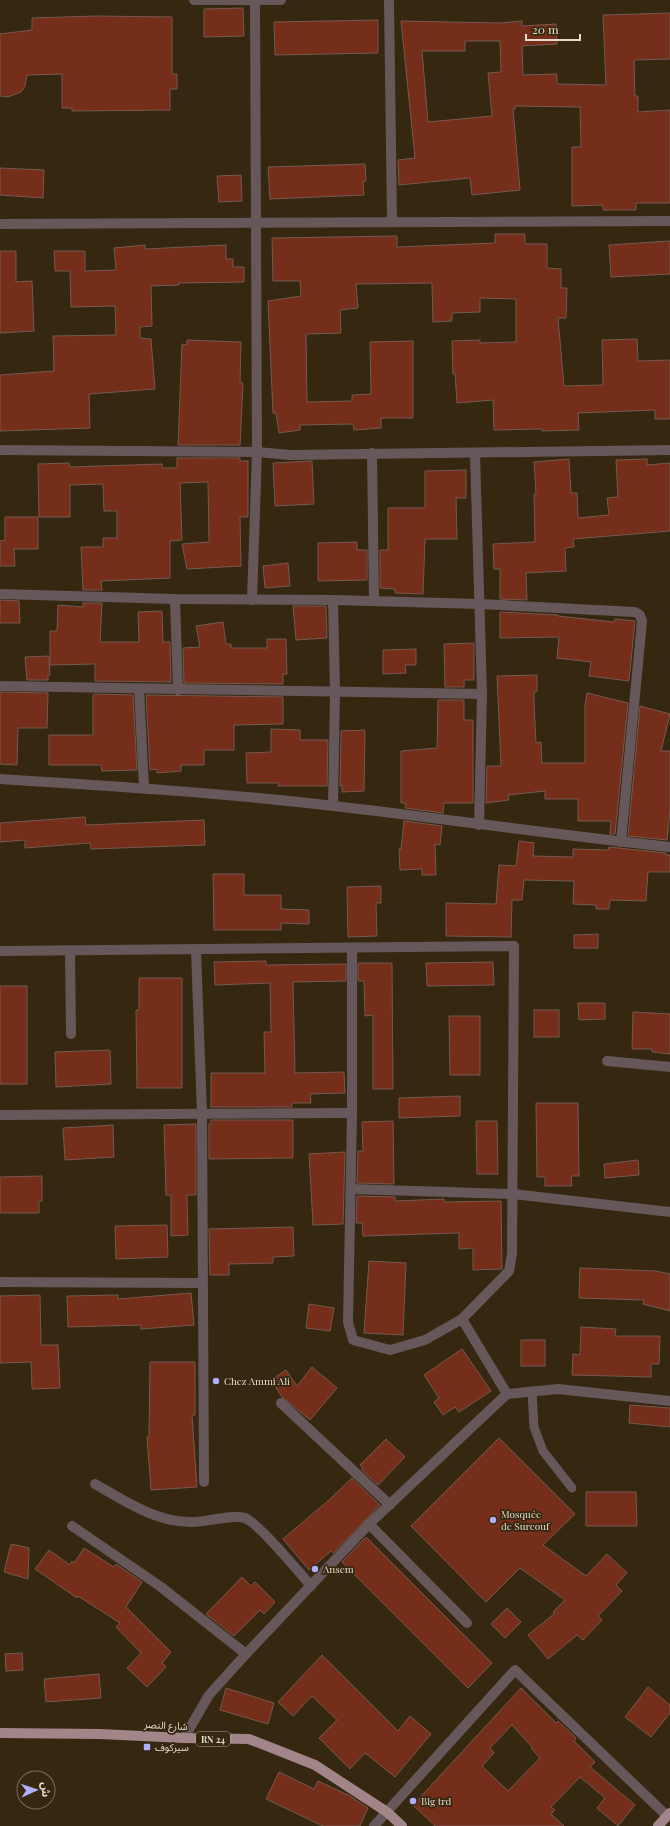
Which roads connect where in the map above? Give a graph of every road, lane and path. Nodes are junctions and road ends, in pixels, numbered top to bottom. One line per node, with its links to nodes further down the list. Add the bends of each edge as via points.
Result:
1 (194, 0): 2 (street)
2 (255, 0): 3 (street); 6 (street)
3 (281, 0)
4 (389, 0): 7 (street)
5 (670, 221): 7 (street)
6 (257, 222): 7 (street); 8 (street); 11 (street)
7 (392, 222)
8 (0, 224)
9 (0, 450): 11 (street)
10 (670, 450): 13 (street)
11 (257, 452): 12 (street, via 290,455); 16 (street)
12 (372, 453): 13 (street); 18 (street)
13 (475, 453): 19 (street)
14 (0, 594): 15 (street)
15 (175, 599): 16 (street); 22 (street)
16 (252, 600): 17 (street)
17 (333, 600): 18 (street); 23 (street)
18 (374, 601): 19 (street)
19 (480, 604): 24 (street); 29 (street, via 635,612 640,615 642,621)
20 (0, 686): 21 (street)
21 (139, 689): 22 (street); 26 (street)
22 (178, 690): 23 (street)
23 (334, 692): 24 (street); 27 (street)
24 (482, 694): 28 (street)
25 (0, 779): 26 (street)
26 (144, 788): 27 (street)
27 (333, 806): 28 (street)
28 (479, 825): 29 (street)
29 (621, 842): 30 (street)
30 (670, 847)
31 (352, 948): 32 (street); 38 (street); 42 (street, via 514,946)
32 (196, 950): 34 (street); 40 (street)
33 (0, 951): 34 (street)
34 (70, 951): 35 (street)
35 (71, 1034)
36 (607, 1061): 37 (street)
37 (670, 1067)
38 (352, 1113): 40 (street); 41 (street)
39 (0, 1114): 40 (street)
40 (202, 1114): 45 (street)
41 (351, 1189): 42 (street); 46 (street, via 348,1322 353,1340 390,1350 425,1340)
42 (513, 1194): 43 (street); 46 (street, via 512,1253 509,1271)
43 (670, 1212)
44 (0, 1282): 45 (street)
45 (202, 1283): 51 (street)
46 (462, 1319): 48 (street)
47 (532, 1391): 48 (street); 49 (street, via 558,1389); 53 (lane, via 534,1427 543,1451)
48 (507, 1394): 54 (street)
49 (670, 1401)
50 (281, 1403): 54 (street)
51 (204, 1482)
52 (95, 1484): 57 (street, via 136,1507 163,1518 192,1522 246,1518)
53 (572, 1488)
54 (390, 1505): 55 (street)
55 (369, 1524): 57 (street); 58 (street)
56 (72, 1526): 59 (street, via 161,1586)
57 (311, 1586): 59 (street)
58 (467, 1623)
59 (246, 1654): 61 (street, via 209,1695)
60 (0, 1733): 61 (main road, شارع النصر / RN 24)
61 (184, 1738): 62 (main road, شارع النصر / RN 24, via 249,1739 315,1765)
62 (387, 1812): 63 (street, via 515,1670); 64 (street); 65 (main road, شارع النصر / RN 24)
63 (668, 1814): 66 (main road)
64 (374, 1826)
65 (402, 1826)
66 (658, 1826)

